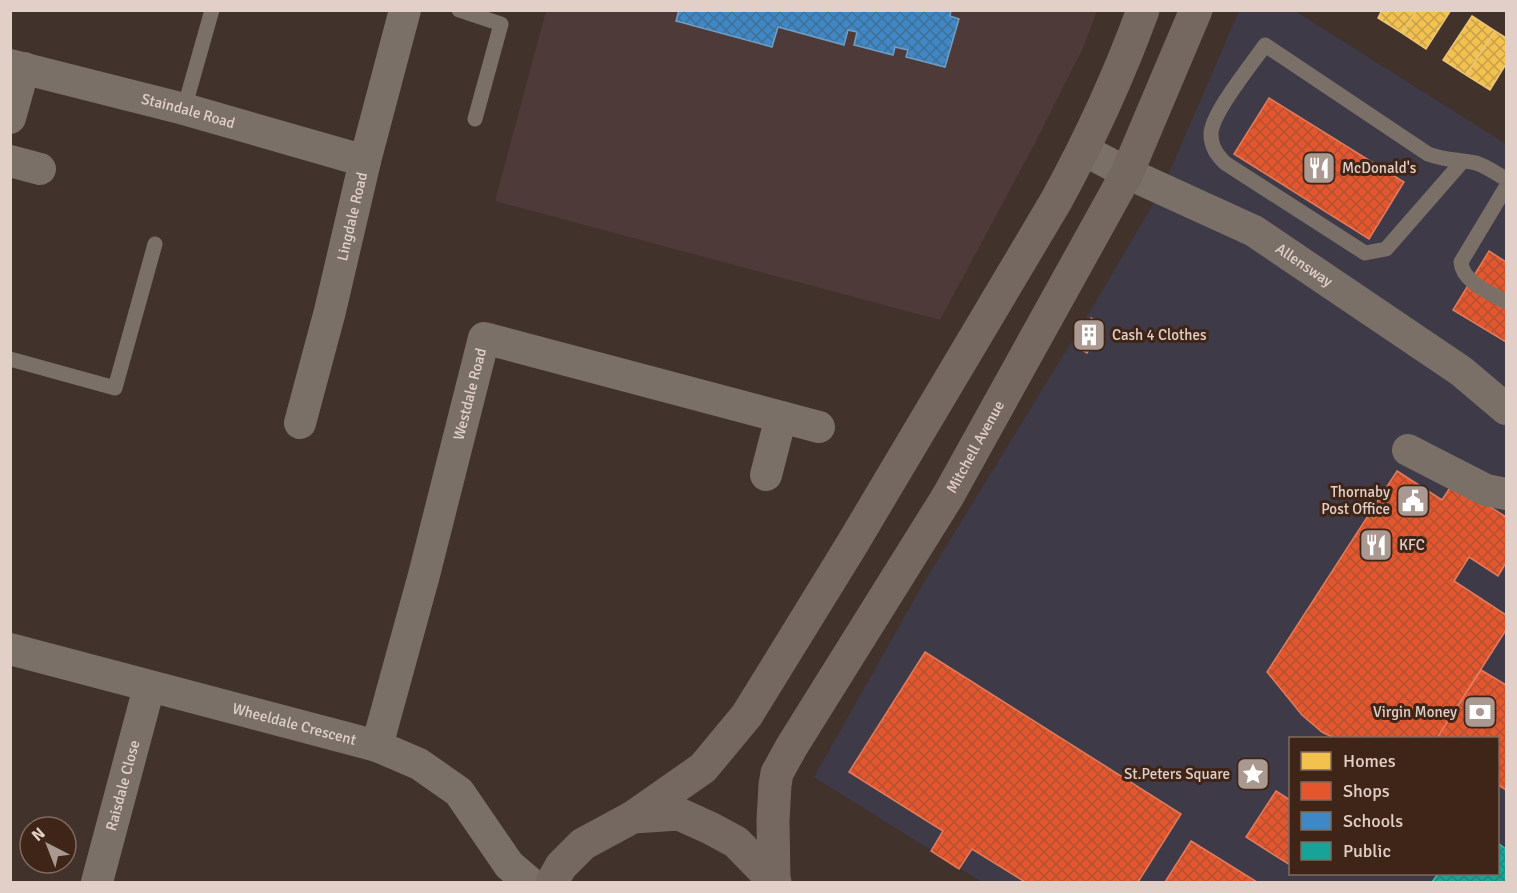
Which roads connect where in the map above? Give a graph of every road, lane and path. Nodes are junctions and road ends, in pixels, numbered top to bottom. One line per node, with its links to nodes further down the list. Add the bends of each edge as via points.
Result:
1 (212, 10): 7 (lane)
2 (405, 10): 12 (street, Lingdale Road)
3 (459, 10): 9 (lane, via 501,24)
4 (1143, 10): 10 (street, Mitchell Avenue, via 1129,51)
5 (1196, 10): 15 (street, Mitchell Avenue)
6 (17, 67): 7 (street, Staindale Road); 8 (street)
7 (184, 109): 12 (street, Staindale Road)
8 (10, 118)
9 (475, 118)
10 (1084, 150): 15 (street, Allensway); 31 (street, Mitchell Avenue, via 908,452 747,716 703,768)
11 (10, 161): 14 (street)
12 (365, 161): 23 (street, Lingdale Road)
13 (1462, 162): 13 (lane, via 1428,154 1265,45 1226,101 1211,132 1212,143 1225,163 1365,253 1386,249); 16 (lane, via 1477,164)
14 (40, 170)
15 (1127, 173): 21 (street, Allensway, via 1254,231 1461,371); 35 (street, Mitchell Avenue, via 948,496 777,773)
16 (1506, 179)
17 (1506, 187): 19 (lane, via 1461,262 1461,271)
18 (155, 244): 20 (lane, via 115,388)
19 (1506, 302)
20 (10, 359)
21 (1506, 409)
22 (781, 417): 24 (street, Westdale Road); 26 (street); 30 (street, Westdale Road, via 484,338)
23 (300, 423)
24 (819, 427)
25 (1408, 450): 27 (street, via 1486,490)
26 (766, 475)
27 (1506, 494)
28 (10, 649): 29 (street, Wheeldale Crescent)
29 (149, 687): 30 (street, Wheeldale Crescent); 32 (street, Raisdale Close)
30 (377, 746): 33 (street, Wheeldale Crescent, via 419,764 459,792 509,865)
31 (633, 817): 34 (street, Mitchell Avenue, via 583,844 561,866); 35 (street, Mitchell Avenue, via 679,814 711,828 736,842)
32 (97, 882)
33 (529, 882)
34 (552, 882)
35 (774, 882)

